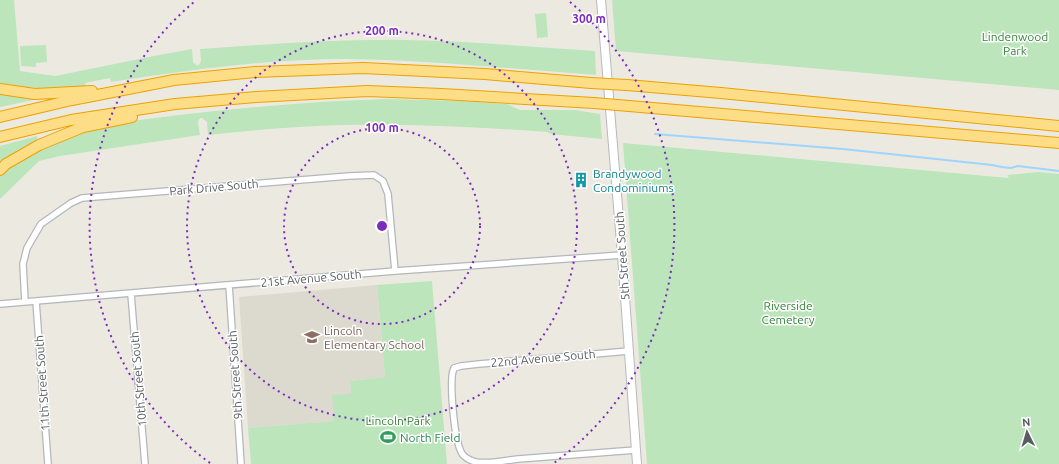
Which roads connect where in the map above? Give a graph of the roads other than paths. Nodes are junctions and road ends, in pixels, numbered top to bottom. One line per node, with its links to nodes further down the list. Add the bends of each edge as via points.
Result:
1 (601, 0): 10 (street, 5th Street South)
2 (0, 89): 3 (highway, via 35,94)
3 (124, 90): 5 (highway); 6 (highway, bridge, via 174,80 255,72 363,68 485,74 729,94)
4 (206, 101): 7 (highway, via 72,120); 8 (highway, bridge, via 368,91 442,94 594,103); 9 (highway, via 83,127 39,145)
5 (0, 117)
6 (1059, 126)
7 (0, 137)
8 (1059, 143)
9 (0, 170)
10 (622, 255): 11 (street, 21st Avenue South); 17 (street, 5th Street South)
11 (395, 271): 12 (street, 21st Avenue South); 14 (street, Park Drive South, via 388,194 383,181 374,175 82,198 41,224 27,248 23,264)
12 (229, 285): 13 (street, 21st Avenue South); 22 (street, 9th Street South)
13 (131, 294): 15 (street, 21st Avenue South); 21 (street, 10th Street South)
14 (26, 302): 15 (street, 21st Avenue South); 16 (street, 21st Avenue South)
15 (36, 302): 20 (street, 11th Street South)
16 (0, 304)
17 (629, 351): 18 (street, 5th Street South); 19 (street, 22nd Avenue South, via 454,368 454,416 458,446 463,455 472,461)
18 (636, 450): 19 (street); 23 (street, 5th Street South)
19 (496, 463)
20 (48, 464)
21 (145, 464)
22 (241, 464)
23 (638, 464)

